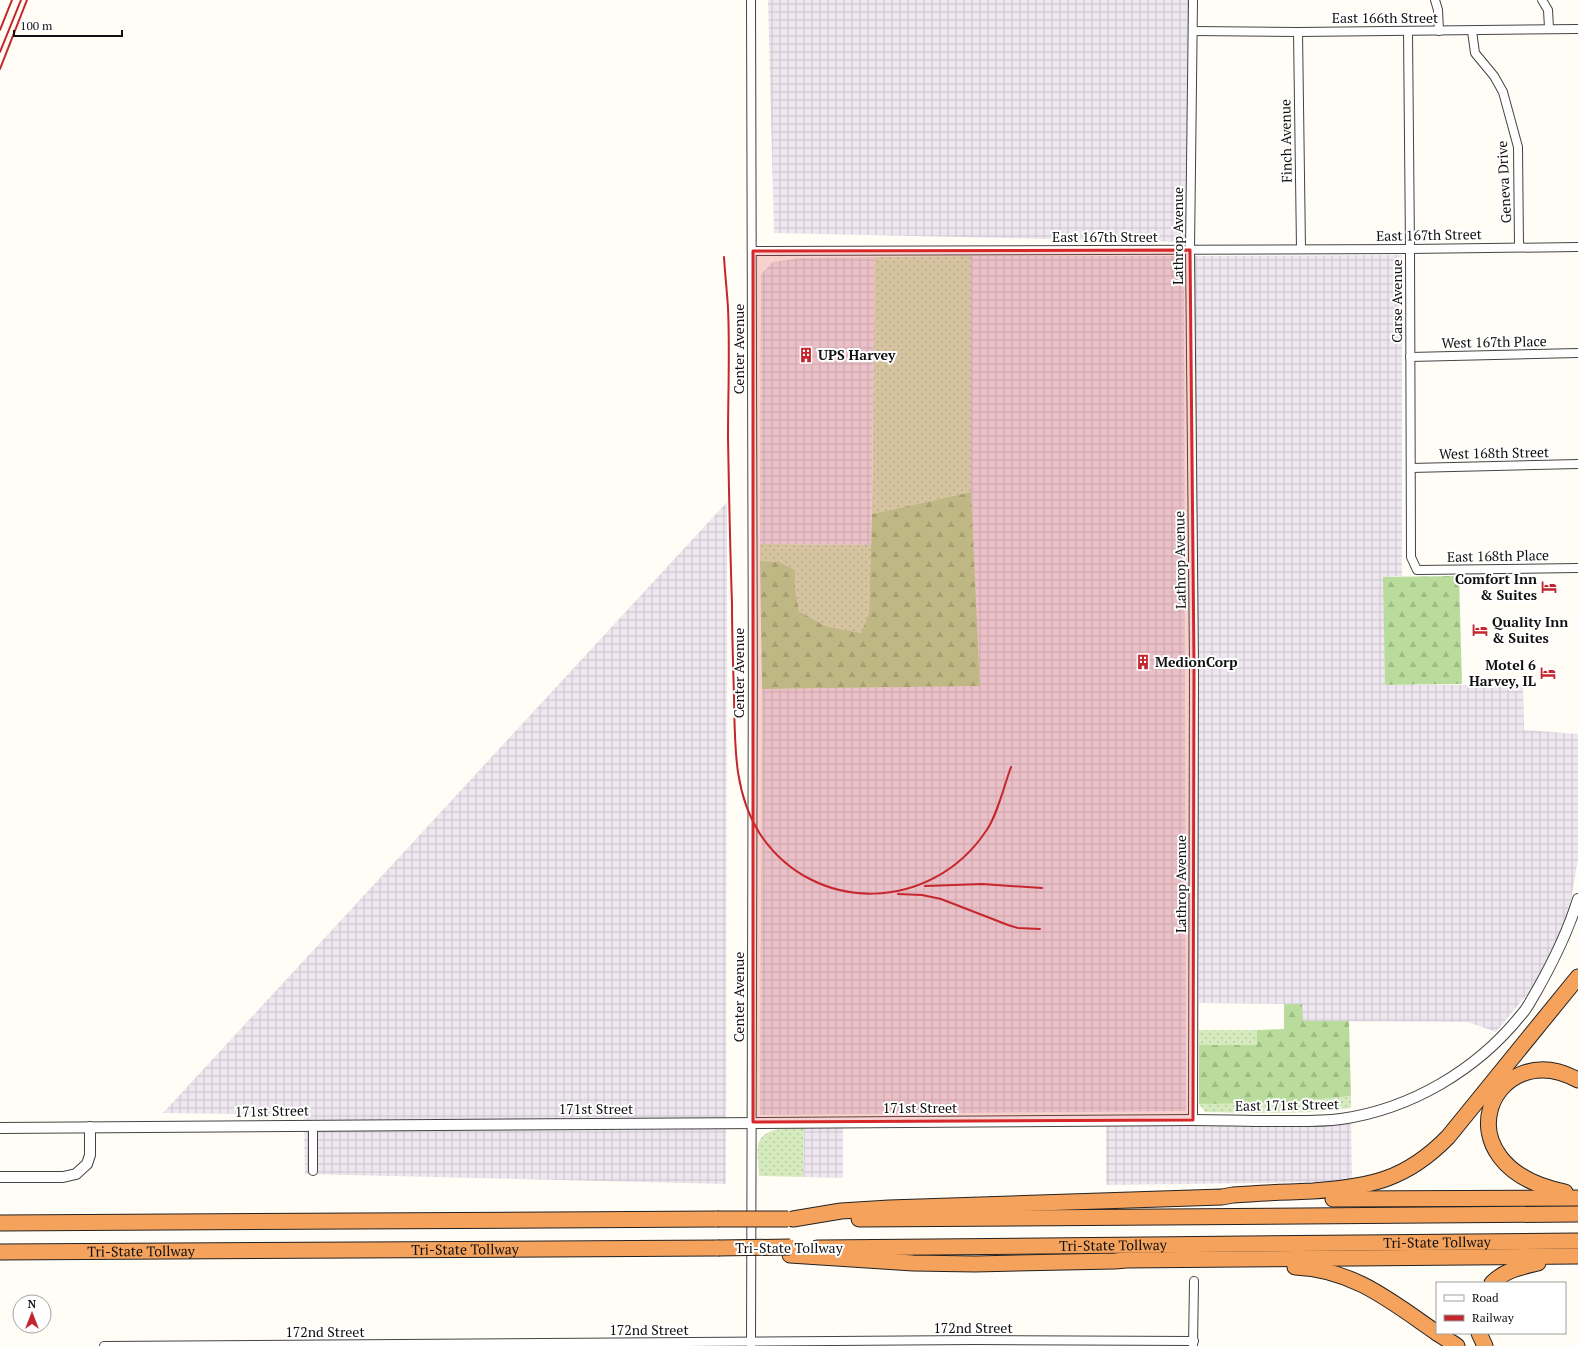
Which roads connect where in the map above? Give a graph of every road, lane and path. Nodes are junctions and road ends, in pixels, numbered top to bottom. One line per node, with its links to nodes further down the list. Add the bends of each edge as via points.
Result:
1 (751, 0): 17 (street, Center Avenue)
2 (1193, 0): 7 (street, Lathrop Avenue)
3 (1435, 0): 9 (street)
4 (1542, 0): 5 (street, via 1548,10)
5 (1549, 28): 6 (street, East 166th Street); 10 (street, East 166th Street)
6 (1578, 29)
7 (1193, 31): 11 (street, East 166th Street); 16 (street, Lathrop Avenue)
8 (1408, 31): 9 (street, East 166th Street); 11 (street, East 166th Street); 15 (street, Carse Avenue)
9 (1439, 31): 10 (street, East 166th Street)
10 (1472, 31): 12 (street, Geneva Drive, via 1475,53 1494,76 1503,92 1518,147)
11 (1298, 32): 14 (street, Finch Avenue)
12 (1519, 247): 13 (street, East 167th Street); 15 (street, East 167th Street)
13 (1578, 247)
14 (1301, 249): 15 (street, East 167th Street); 16 (street, East 167th Street)
15 (1410, 249): 19 (street, Carse Avenue)
16 (1190, 250): 17 (street, East 167th Street); 27 (street, Lathrop Avenue, via 1194,664)
17 (753, 251): 28 (street, Center Avenue)
18 (1578, 353): 19 (street, West 167th Place)
19 (1410, 357): 21 (street, Carse Avenue)
20 (1578, 464): 21 (street, West 168th Street)
21 (1411, 468): 23 (street, Carse Avenue, via 1411,557)
22 (1578, 568): 23 (street, East 168th Place)
23 (1418, 570)
24 (1578, 899): 27 (street, East 171st Street, via 1558,952 1522,1015 1489,1050 1455,1076 1420,1095 1382,1110 1342,1119 1312,1122)
25 (1578, 977): 35 (highway, via 1448,1137 1409,1169 1382,1181 1357,1187)
26 (1578, 1080): 34 (highway, via 1566,1074 1549,1071 1533,1071 1514,1078 1503,1086 1495,1097 1490,1108 1488,1125 1494,1148 1513,1171 1539,1185 1560,1192)
27 (1193, 1120): 28 (street, 171st Street)
28 (752, 1122): 29 (street, 171st Street); 52 (street, Center Avenue)
29 (313, 1125): 30 (street, 171st Street); 32 (street)
30 (90, 1127): 31 (street, 171st Street); 33 (street, via 90,1155 87,1164 76,1174 63,1177)
31 (0, 1128)
32 (313, 1171)
33 (0, 1177)
34 (1578, 1194)
35 (1222, 1197): 36 (highway, via 1233,1200); 38 (highway, via 889,1208 841,1211)
36 (1578, 1198)
37 (1578, 1214): 38 (highway, Tri-State Tollway)
38 (790, 1219): 39 (highway, Tri-State Tollway, bridge)
39 (0, 1223)
40 (1578, 1241): 41 (highway, Tri-State Tollway)
41 (790, 1251): 42 (highway, Tri-State Tollway, bridge, via 721,1248); 45 (highway, via 921,1263)
42 (0, 1252)
43 (1578, 1256): 45 (highway)
44 (1578, 1259): 47 (highway, via 1518,1268 1503,1274)
45 (1115, 1261): 48 (highway, via 1126,1264 1323,1270 1373,1289)
46 (1194, 1281): 53 (street)
47 (1493, 1282)
48 (1436, 1332)
49 (1439, 1334): 57 (highway)
50 (1479, 1334): 58 (highway)
51 (975, 1343): 52 (street, 172nd Street); 53 (street, 172nd Street)
52 (751, 1344): 54 (street, 172nd Street)
53 (1194, 1344)
54 (535, 1345): 56 (street, 172nd Street)
55 (104, 1346): 56 (street, 172nd Street)
56 (314, 1346)
57 (1457, 1346)
58 (1485, 1346)

